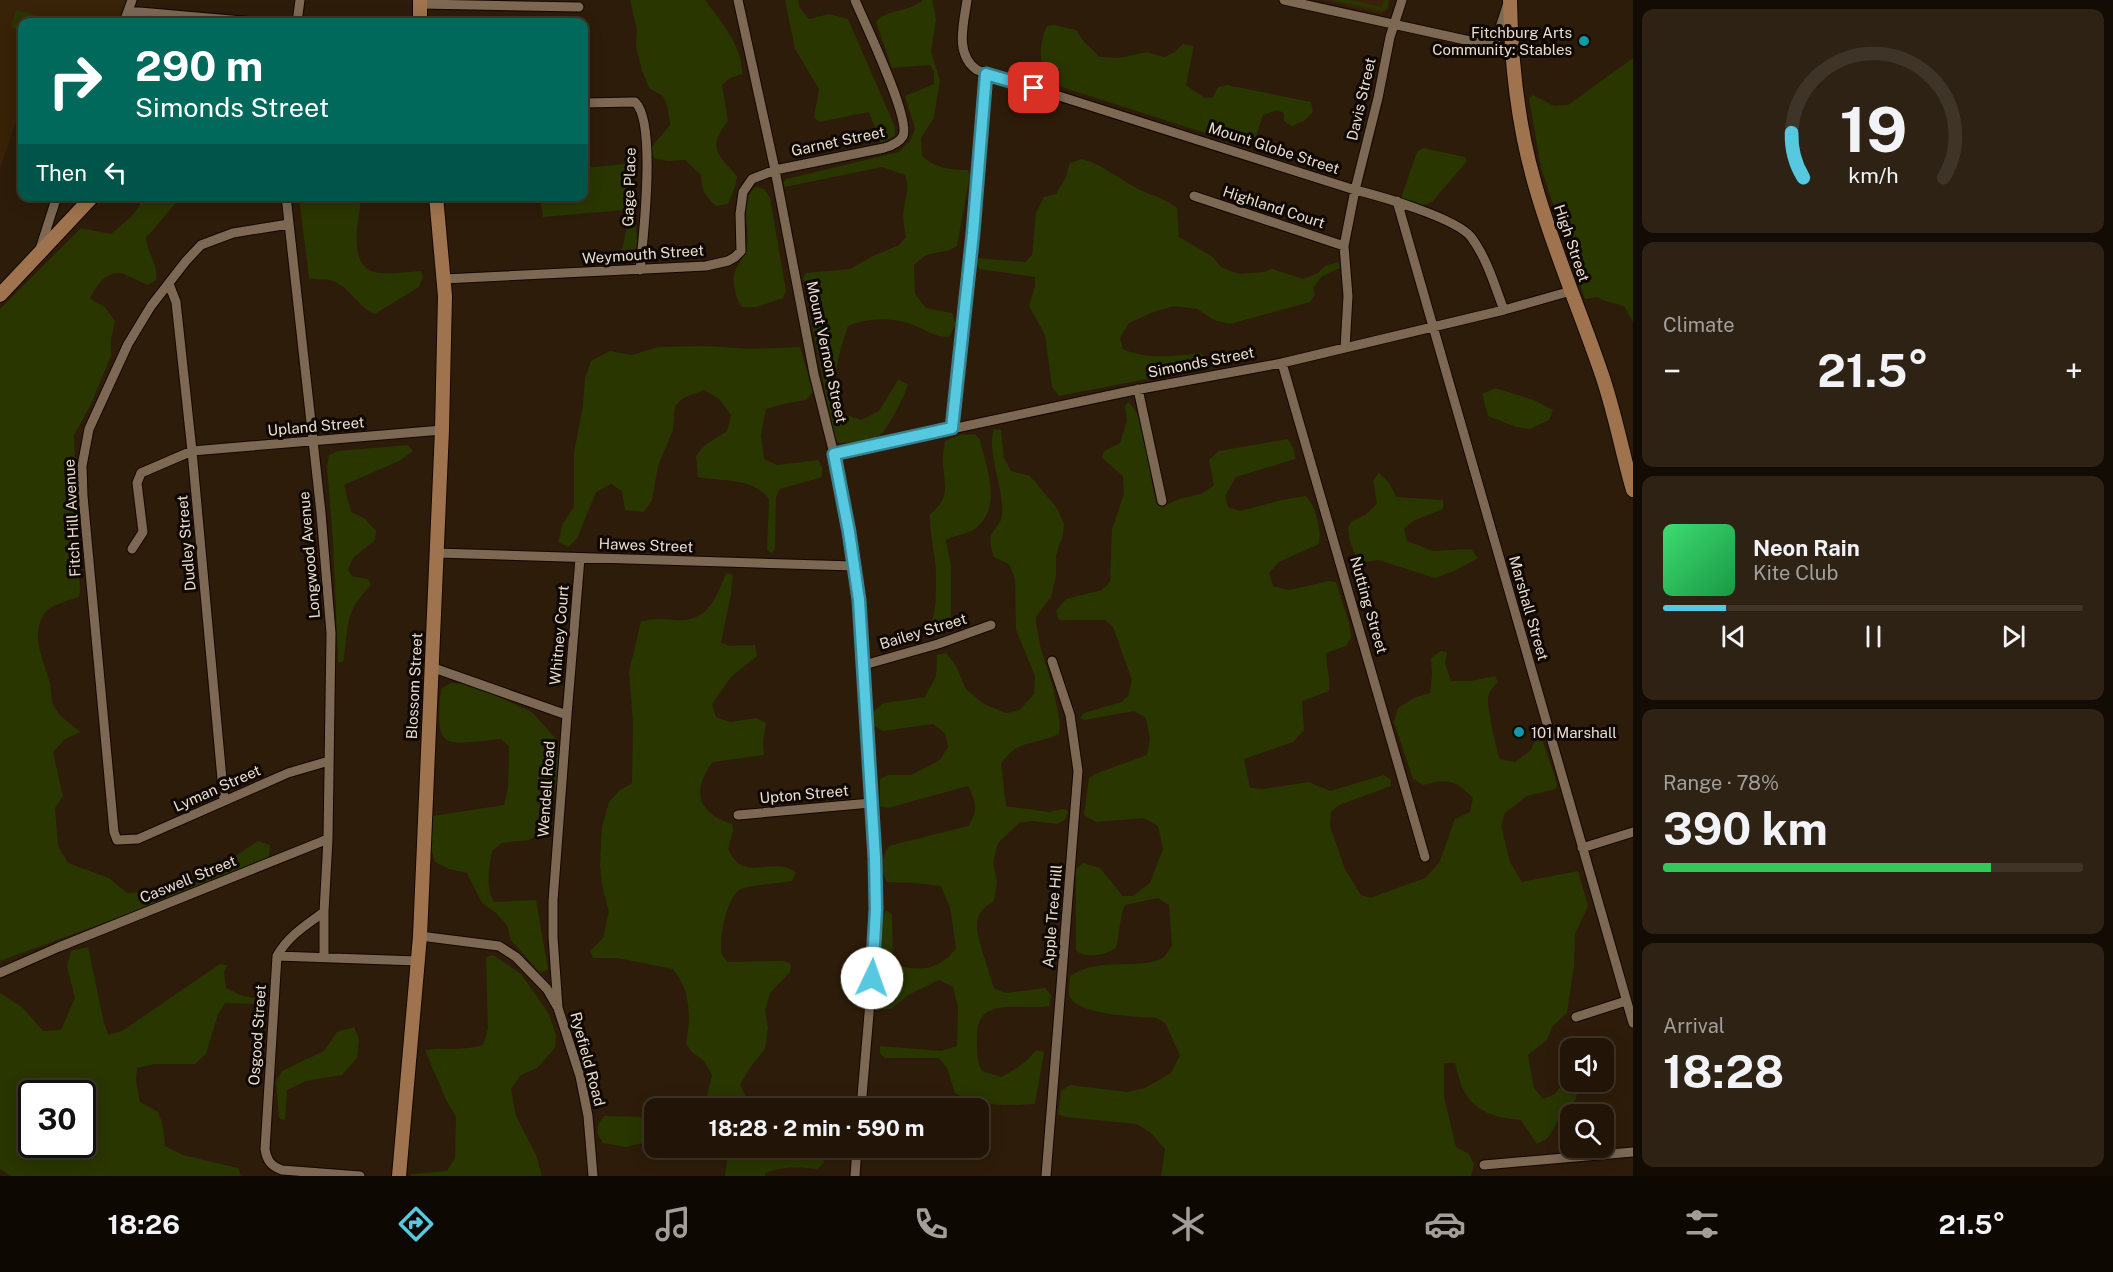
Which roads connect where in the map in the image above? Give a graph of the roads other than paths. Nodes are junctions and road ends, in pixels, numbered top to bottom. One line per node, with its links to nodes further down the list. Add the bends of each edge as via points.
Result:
1 (132, 0): 11 (street)
2 (300, 0): 14 (street)
3 (738, 0): 21 (street, Mount Vernon Street)
4 (855, 0): 21 (street, Garnet Street, via 899,105 902,136 884,148)
5 (967, 0): 19 (street, via 963,50 972,66)
6 (1284, 0): 16 (street)
7 (1402, 0): 16 (street, Davis Street)
8 (1509, 0): 17 (street, High Street); 18 (street, High Street)
9 (420, 2): 10 (street); 15 (street)
10 (579, 7)
11 (128, 11): 12 (street); 13 (street)
12 (125, 18)
13 (208, 18)
14 (298, 18)
15 (420, 18)
16 (1394, 25): 17 (street); 22 (street, Davis Street)
17 (1494, 46): 18 (street)
18 (1510, 50): 35 (street, High Street, via 1527,153)
19 (986, 74): 22 (street, Mount Globe Street); 42 (street)
20 (588, 103): 32 (street, Gage Place, via 635,102 640,107 647,152)
21 (775, 170): 32 (street, Weymouth Street, via 752,179 743,192 741,251 735,257 706,266); 46 (street, Mount Vernon Street, via 814,374)
22 (1355, 190): 28 (street, Mount Globe Street); 30 (street, Davis Street)
23 (1194, 196): 30 (street, Highland Court)
24 (55, 201): 31 (street)
25 (88, 201): 31 (street)
26 (287, 201): 29 (street, Longwood Avenue)
27 (436, 201): 33 (street, Blossom Street)
28 (1397, 201): 37 (street, Mount Globe Street, via 1459,227 1471,237); 38 (street, Marshall Street)
29 (289, 224): 34 (street, Fitch Hill Avenue, via 233,232 208,242 186,261); 44 (street, Longwood Avenue)
30 (1344, 246): 39 (street, Davis Street, via 1348,296)
31 (39, 252): 36 (street)
32 (640, 270): 33 (street, Weymouth Street)
33 (444, 279): 43 (street, Blossom Street)
34 (169, 284): 45 (street, Dudley Street, via 176,302); 64 (street, Fitch Hill Avenue, via 128,344 88,429 82,466)
35 (1571, 291): 37 (street, Simonds Street); 47 (street, High Street, via 1602,376)
36 (0, 295)
37 (1504, 310): 38 (street, Simonds Street)
38 (1433, 326): 39 (street, Simonds Street); 65 (street, Marshall Street)
39 (1345, 348): 40 (street, Simonds Street)
40 (1282, 363): 41 (street, Simonds Street); 66 (street, Nutting Street)
41 (1138, 390): 42 (street, Simonds Street); 48 (street)
42 (952, 428): 46 (street, Simonds Street)
43 (442, 430): 44 (street, Upland Street); 50 (street, Blossom Street)
44 (312, 441): 45 (street, Upland Street); 58 (street, Longwood Avenue, via 331,633)
45 (192, 451): 49 (street, Upland Street, via 141,472 137,483 143,532); 59 (street, Dudley Street)
46 (834, 454): 52 (street, Mount Vernon Street)
47 (1633, 490)
48 (1162, 501)
49 (132, 549)
50 (437, 553): 51 (street, Hawes Street); 56 (street, Blossom Street)
51 (580, 558): 52 (street, Hawes Street); 57 (street, Whitney Court)
52 (855, 566): 55 (street, Mount Vernon Street)
53 (991, 625): 55 (street, Bailey Street)
54 (1052, 661): 85 (street, Apple Tree Hill, via 1070,715 1078,771)
55 (864, 664): 60 (street, Mount Vernon Street)
56 (431, 667): 57 (street); 68 (street, Blossom Street)
57 (567, 716): 74 (street, Wendell Road, via 553,901)
58 (329, 761): 59 (street, Lyman Street, via 288,772); 63 (street, Longwood Avenue)
59 (224, 801): 64 (street, Lyman Street, via 138,839)
60 (872, 803): 61 (street, Upton Street); 77 (street, Mount Vernon Street, via 876,909)
61 (738, 815)
62 (1633, 832): 65 (street)
63 (328, 838): 67 (street, Longwood Avenue); 72 (street, Caswell Street)
64 (117, 840)
65 (1582, 848): 73 (street, Marshall Street)
66 (1425, 857)
67 (324, 912): 69 (street, via 284,944); 70 (street, Longwood Avenue)
68 (420, 936): 71 (street, Blossom Street); 74 (street, Ryefield Road, via 506,949 547,989)
69 (277, 956): 70 (street); 81 (street, Osgood Street, via 266,1159 282,1170)
70 (324, 956): 71 (street)
71 (417, 961): 82 (street, Blossom Street)
72 (0, 973)
73 (1626, 1001): 75 (street); 76 (street, Marshall Street)
74 (558, 1008): 83 (street, Ryefield Road, via 585,1096)
75 (1576, 1017)
76 (1633, 1023)
77 (862, 1098)
78 (1633, 1152): 80 (street)
79 (856, 1158): 84 (street)
80 (1484, 1165)
81 (360, 1176)
82 (399, 1176)
83 (593, 1176)
84 (855, 1176)
85 (1046, 1176)

